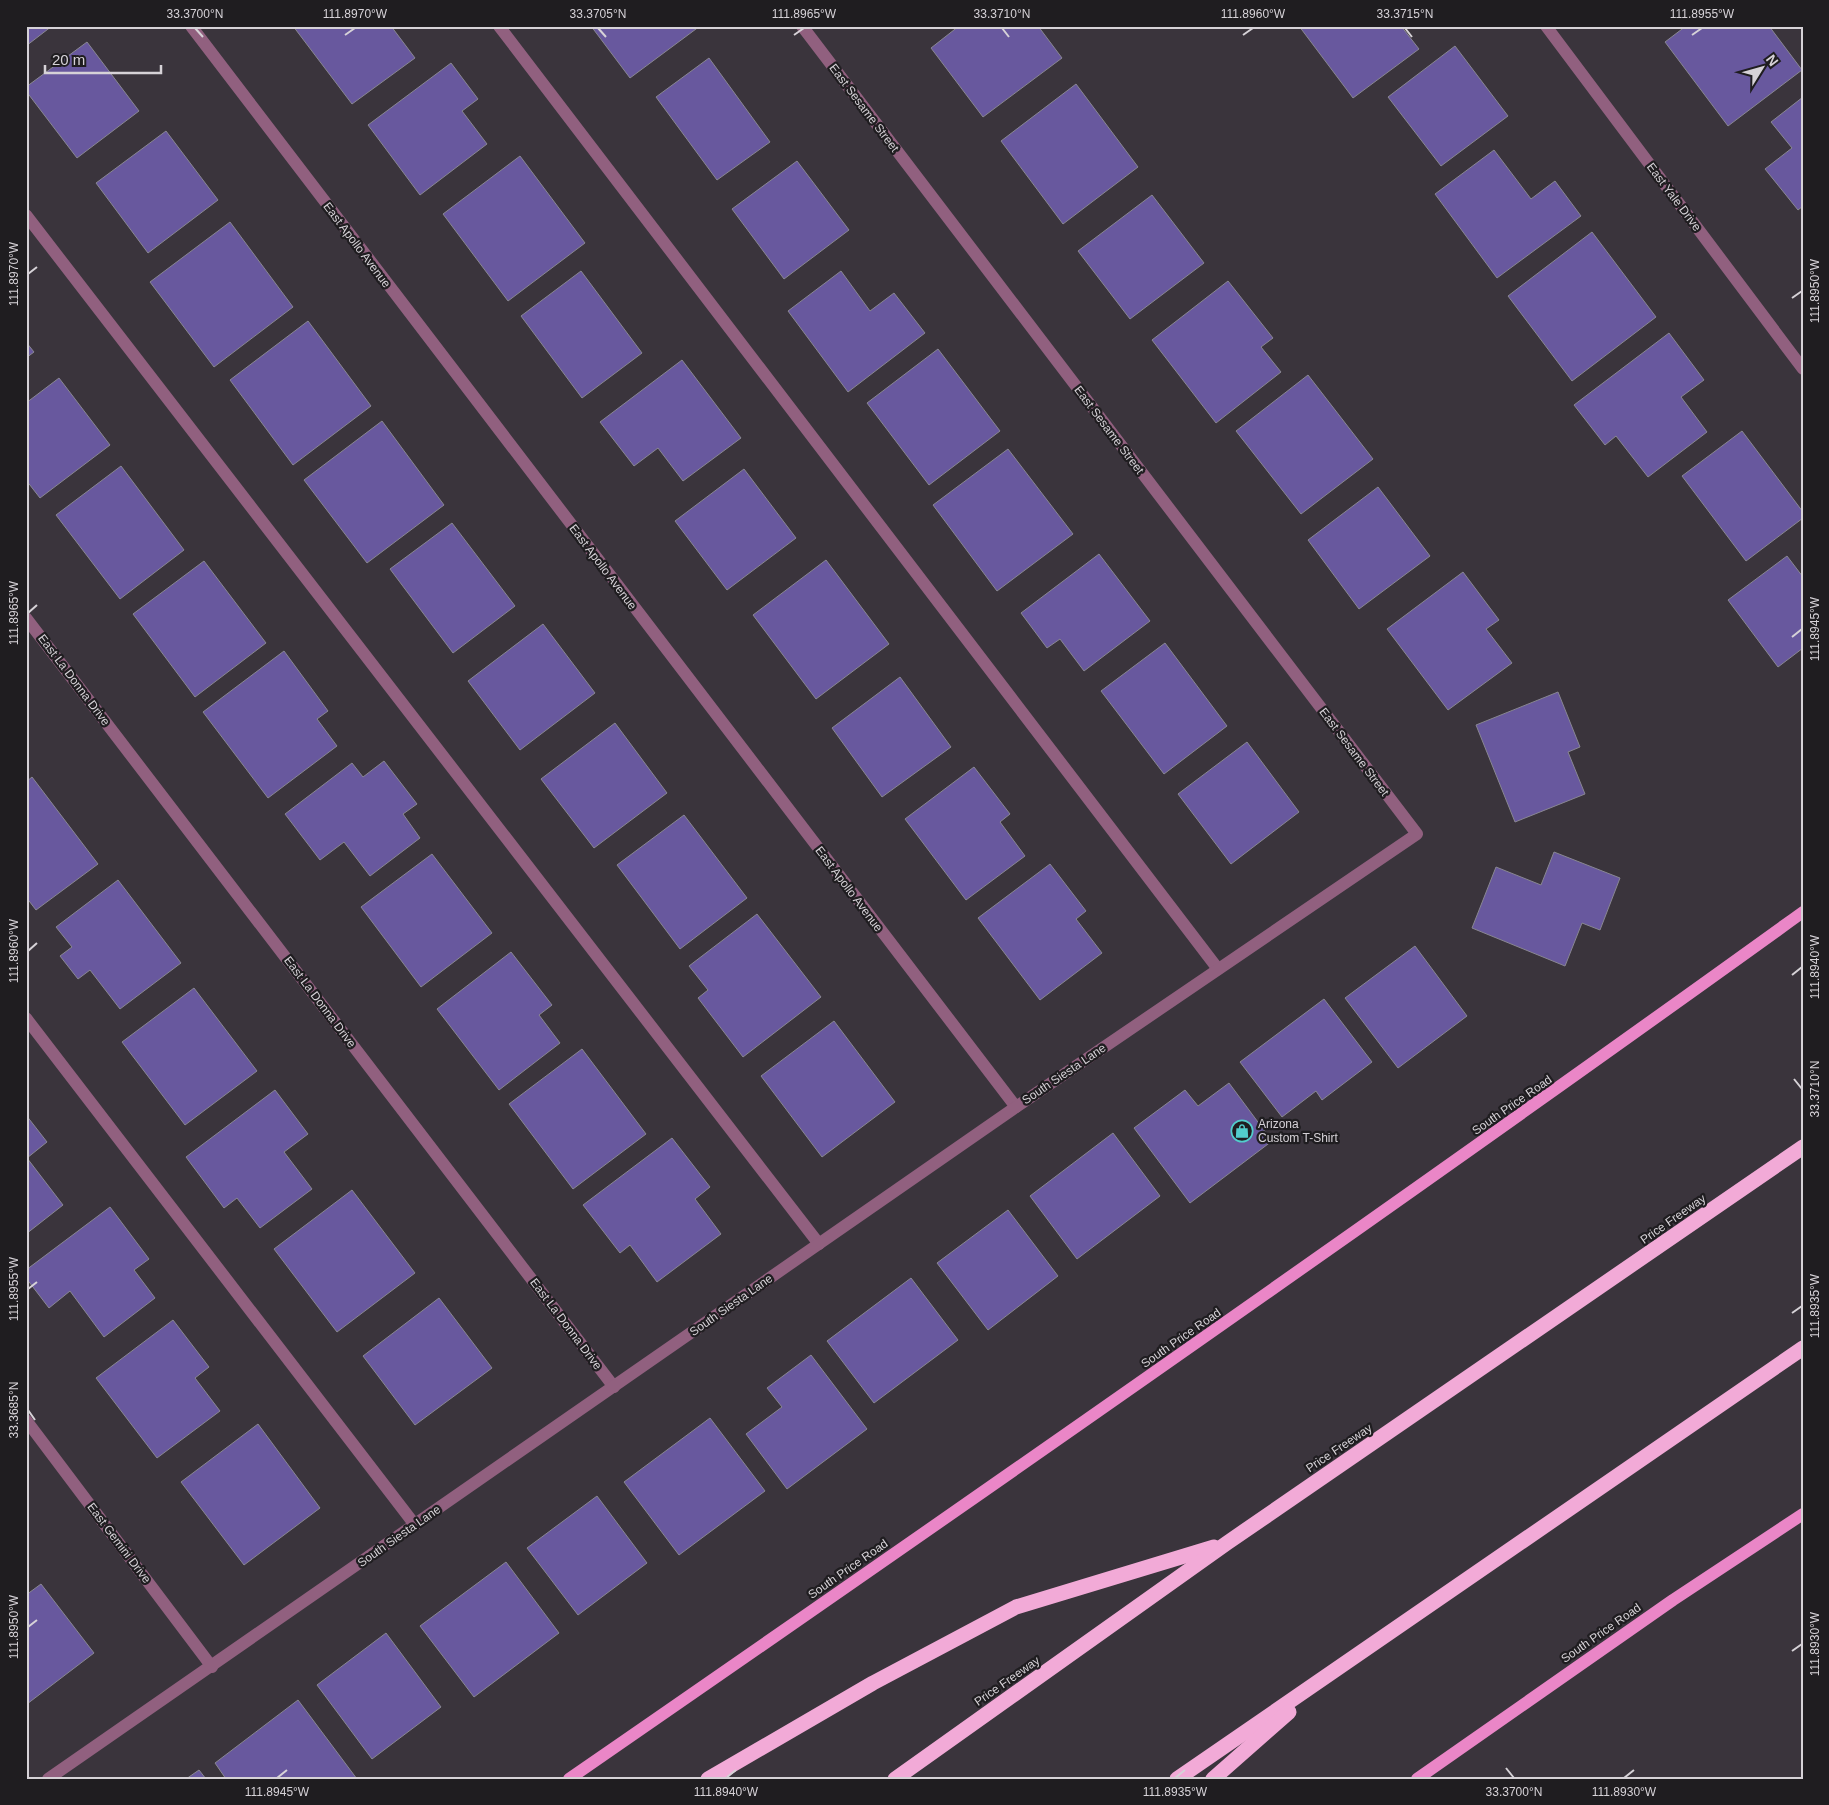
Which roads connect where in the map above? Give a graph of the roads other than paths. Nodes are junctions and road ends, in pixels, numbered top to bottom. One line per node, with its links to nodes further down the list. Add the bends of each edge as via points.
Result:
1 (191, 26): 12 (street, East Apollo Avenue)
2 (499, 26): 10 (street)
3 (802, 26): 8 (street, East Sesame Street)
4 (1546, 26): 6 (street, East Yale Drive)
5 (26, 215): 14 (street)
6 (1803, 369)
7 (26, 618): 16 (street, East La Donna Drive)
8 (1416, 834): 10 (street, South Siesta Lane)
9 (1803, 912): 24 (main road, South Price Road, via 1063,1438)
10 (1218, 969): 12 (street, South Siesta Lane)
11 (26, 1018): 19 (street)
12 (1016, 1107): 14 (street, South Siesta Lane)
13 (1803, 1147): 20 (highway, Price Freeway)
14 (819, 1244): 16 (street, South Siesta Lane)
15 (1803, 1348): 22 (highway)
16 (614, 1387): 19 (street, South Siesta Lane)
17 (26, 1420): 21 (street, East Gemini Drive)
18 (1803, 1514): 29 (main road, South Price Road)
19 (415, 1525): 21 (street, South Siesta Lane)
20 (1227, 1543): 25 (highway, via 1016,1607 872,1683); 26 (highway, Price Freeway)
21 (212, 1666): 23 (street, South Siesta Lane)
22 (1338, 1669): 27 (highway); 28 (highway)
23 (48, 1779)
24 (569, 1779)
25 (708, 1779)
26 (895, 1779)
27 (1176, 1779)
28 (1214, 1779)
29 (1417, 1779)

